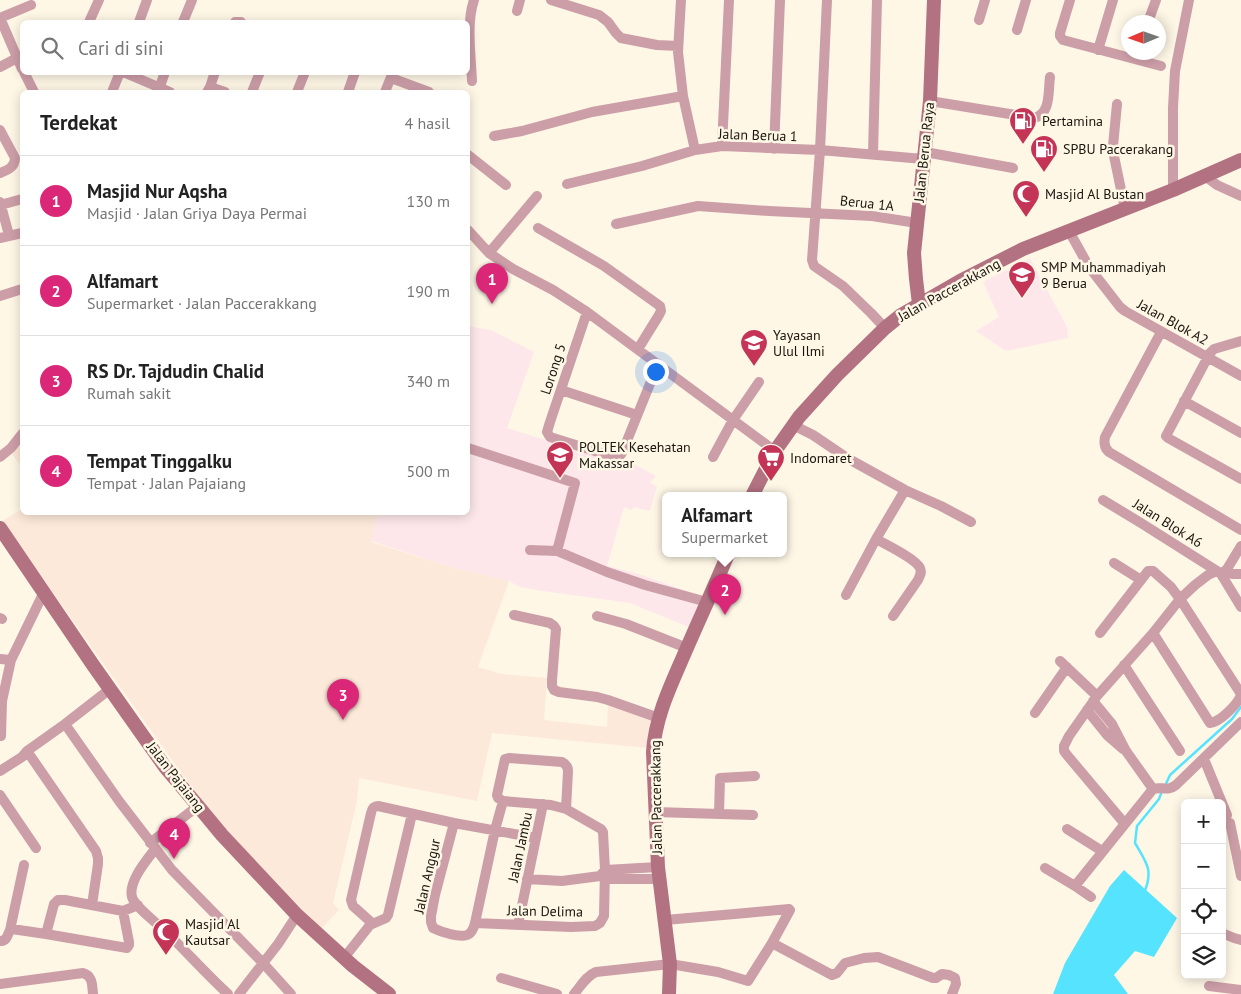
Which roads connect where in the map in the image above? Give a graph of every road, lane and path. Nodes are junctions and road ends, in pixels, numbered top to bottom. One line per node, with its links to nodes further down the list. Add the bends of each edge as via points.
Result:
1 (99, 0): 23 (street)
2 (147, 0): 24 (street)
3 (192, 0): 25 (street)
4 (474, 0): 46 (street, via 470,22)
5 (520, 0): 20 (street)
6 (551, 0): 28 (street, via 599,15 621,38)
7 (681, 0): 28 (street)
8 (729, 0): 61 (street)
9 (780, 0): 62 (street)
10 (827, 0): 64 (street)
11 (877, 0): 65 (street)
12 (934, 0): 57 (main road, Jalan Berua Raya)
13 (985, 0): 26 (street)
14 (1026, 0): 27 (street)
15 (1070, 0): 29 (street, via 1061,39)
16 (1113, 0): 29 (street)
17 (1156, 0): 21 (street)
18 (1189, 0): 74 (street, via 1175,71)
19 (32, 5): 22 (street)
20 (517, 11)
21 (1151, 15)
22 (0, 18): 31 (street)
23 (90, 20)
24 (140, 20)
25 (184, 20)
26 (980, 20)
27 (1017, 30)
28 (678, 46): 56 (street)
29 (1098, 50): 30 (street)
30 (1121, 53)
31 (17, 58): 33 (street); 35 (street)
32 (1147, 60): 34 (street)
33 (20, 65)
34 (1161, 66)
35 (0, 67)
36 (26, 75): 47 (street)
37 (120, 75): 48 (street)
38 (127, 75): 49 (street)
39 (164, 75): 49 (street)
40 (214, 75): 50 (street)
41 (259, 75): 51 (street)
42 (304, 75): 52 (street)
43 (354, 75): 53 (street)
44 (392, 75): 54 (street); 55 (street)
45 (1050, 77): 57 (street, via 1046,108 1044,113 1034,118)
46 (472, 81)
47 (33, 90)
48 (113, 90)
49 (159, 90)
50 (209, 90)
51 (253, 90)
52 (298, 90)
53 (349, 90)
54 (386, 90)
55 (425, 90)
56 (683, 96): 60 (street, via 592,112); 63 (street)
57 (930, 101): 66 (main road, Jalan Berua Raya)
58 (1117, 104): 79 (street, via 1113,146)
59 (0, 130): 70 (street, via 15,163)
60 (494, 136)
61 (722, 146): 62 (street, Jalan Berua 1); 63 (street, Jalan Berua 1)
62 (774, 148): 64 (street, Jalan Berua 1)
63 (695, 150): 72 (street, Jalan Berua 1)
64 (820, 150): 65 (street, Jalan Berua 1); 80 (street)
65 (873, 154): 66 (street, Jalan Berua 1)
66 (924, 155): 69 (street, Jalan Berua 1); 81 (main road, Jalan Berua Raya)
67 (470, 157): 73 (street)
68 (1241, 160): 71 (main road, Jalan Paccerakkang)
69 (1013, 168)
70 (0, 173)
71 (1205, 176): 74 (main road, Jalan Paccerakkang); 76 (street)
72 (567, 184)
73 (506, 185)
74 (1173, 190): 79 (main road, Jalan Paccerakkang)
75 (537, 196): 88 (street)
76 (1241, 196)
77 (20, 199): 78 (street)
78 (0, 204): 87 (street)
79 (1125, 209): 84 (main road, Jalan Paccerakkang)
80 (815, 212): 81 (street, Berua 1A); 82 (street, Berua 1A, via 698,206); 93 (street, via 814,266 843,286)
81 (917, 223): 91 (main road, Jalan Berua Raya, via 914,266)
82 (616, 224)
83 (538, 228): 96 (street, via 604,266 660,306 659,315)
84 (1069, 231): 91 (main road, Jalan Paccerakkang, via 1023,249); 94 (street, Jalan Blok A2, via 1090,267 1120,307)
85 (470, 232): 88 (street)
86 (20, 233): 87 (street)
87 (5, 237)
88 (489, 253): 92 (street)
89 (20, 290): 90 (street)
90 (0, 296)
91 (920, 304): 93 (main road, Jalan Paccerakkang)
92 (587, 312): 96 (street); 101 (street, Lorong 5)
93 (885, 328): 105 (main road, Jalan Paccerakkang)
94 (1161, 332): 97 (street, Jalan Blok A2); 118 (street, via 1105,437 1106,448)
95 (1241, 341): 97 (street, via 1214,349)
96 (638, 349): 98 (street)
97 (1208, 358): 99 (street, Jalan Blok A2); 102 (street)
98 (658, 364): 103 (street); 104 (street)
99 (1241, 376)
100 (759, 382): 104 (street)
101 (560, 390): 103 (street); 103 (street, Lorong 5, via 550,422 550,437 619,457)
102 (1184, 401): 106 (street); 112 (street, via 1166,434 1167,438)
103 (637, 414)
104 (733, 420): 109 (street); 110 (street)
105 (793, 425): 109 (main road, Jalan Paccerakkang); 113 (street)
106 (1241, 433)
107 (20, 437): 111 (street)
108 (470, 449): 122 (street, via 575,482)
109 (775, 451): 114 (main road, Jalan Paccerakkang)
110 (712, 456)
111 (0, 457)
112 (1241, 479)
113 (905, 490): 116 (street); 119 (street)
114 (754, 492)
115 (1103, 500): 125 (street, Jalan Blok A6)
116 (971, 522)
117 (0, 528): 128 (main road, Jalan Pajaiang)
118 (1241, 530)
119 (876, 539): 129 (street); 135 (street, via 914,561 921,571)
120 (1241, 546): 125 (street)
121 (530, 550): 122 (street)
122 (558, 551): 131 (street, via 607,572)
123 (727, 557): 131 (main road, Jalan Paccerakkang)
124 (1114, 562): 127 (street)
125 (1222, 571): 126 (street); 130 (street, via 1208,575); 132 (street, Jalan Blok A6)
126 (1241, 574)
127 (1141, 580): 130 (street, via 1148,571 1153,571); 136 (street)
128 (44, 592): 139 (street); 141 (main road, Jalan Pajaiang)
129 (846, 595)
130 (1180, 599): 137 (street); 142 (street)
131 (707, 602): 138 (main road, Jalan Paccerakkang)
132 (1241, 607)
133 (514, 615): 146 (street, via 550,623 556,629 554,690 597,697)
134 (596, 616): 138 (street)
135 (893, 616)
136 (1100, 633)
137 (1153, 633): 140 (street); 145 (street, via 1210,723)
138 (687, 648): 146 (main road, Jalan Paccerakkang)
139 (5, 660): 148 (street)
140 (1124, 665): 143 (street); 150 (street)
141 (110, 689): 147 (street); 158 (main road, Jalan Pajaiang, via 165,767)
142 (1241, 694): 145 (street)
143 (1092, 702): 144 (street, via 1063,664); 154 (street, via 1108,736 1126,751); 165 (street, via 1069,736 1064,751)
144 (1035, 713)
145 (1237, 717): 151 (street)
146 (659, 718): 160 (main road, Jalan Paccerakkang, via 653,752)
147 (65, 724): 149 (street); 169 (street)
148 (1, 736)
149 (27, 751): 152 (street); 180 (street, via 96,851 98,864)
150 (1180, 751)
151 (1204, 759): 154 (street, via 1176,785 1169,789); 176 (street, via 1229,819)
152 (0, 772)
153 (755, 776): 162 (street, via 720,778)
154 (1155, 788): 165 (street)
155 (0, 795): 170 (street)
156 (503, 801): 157 (street); 159 (street, via 498,795 506,758 562,762 568,767); 166 (street)
157 (543, 804): 159 (street); 168 (street, Jalan Jambu)
158 (198, 806): 169 (street); 183 (main road, Jalan Pajaiang)
159 (566, 809): 175 (street, Jalan Delima, via 603,832)
160 (655, 812): 162 (street); 174 (main road, Jalan Paccerakkang)
161 (412, 814): 164 (street); 185 (street, via 388,915); 185 (street, via 378,806 372,808 352,900 353,906)
162 (719, 814): 163 (street)
163 (753, 815)
164 (454, 823): 166 (street); 186 (street, Jalan Anggur, via 435,895 431,925 439,931 467,935)
165 (1124, 824): 171 (street)
166 (495, 830): 168 (street); 186 (street)
167 (1067, 830): 171 (street)
168 (536, 838): 177 (street, Jalan Jambu)
169 (153, 846): 181 (street, via 134,880 132,896); 195 (street, via 178,877)
170 (36, 848)
171 (1102, 851): 178 (street)
172 (24, 865): 188 (street)
173 (1045, 868): 178 (street)
174 (658, 873): 175 (street); 184 (main road, Jalan Paccerakkang)
175 (603, 875): 177 (street, via 562,881); 187 (street, Jalan Delima, via 604,916 600,923 571,927)
176 (1241, 876)
177 (528, 879): 187 (street, Jalan Jambu)
178 (1075, 886): 179 (street)
179 (1092, 897)
180 (92, 904): 182 (street); 189 (street, via 58,900)
181 (138, 905): 182 (street); 202 (street)
182 (123, 910): 189 (street, via 130,945 127,948)
183 (298, 915): 194 (main road, Jalan Pajaiang); 195 (street)
184 (665, 920): 193 (street, via 789,909); 196 (main road, Jalan Paccerakkang)
185 (372, 923): 194 (street)
186 (475, 923): 187 (street, Jalan Delima)
187 (518, 926)
188 (10, 930): 189 (street); 192 (street, via 7,938)
189 (46, 934)
190 (1224, 934): 191 (street)
191 (1241, 940)
192 (0, 941)
193 (772, 943): 196 (street, via 748,982 718,972); 209 (street, via 832,975 846,963 878,957 933,978 949,975 956,981)
194 (344, 958): 205 (main road, Jalan Pajaiang)
195 (263, 963): 203 (street); 204 (street)
196 (670, 964): 207 (street, via 596,972 587,977); 208 (main road, Jalan Paccerakkang)
197 (501, 978): 206 (street)
198 (0, 984): 201 (street, via 83,973 92,979)
199 (1209, 986): 200 (street)
200 (1237, 991)
201 (93, 994)
202 (228, 994)
203 (239, 994)
204 (291, 994)
205 (389, 994)
206 (557, 994)
207 (574, 994)
208 (668, 994)
209 (952, 994)

